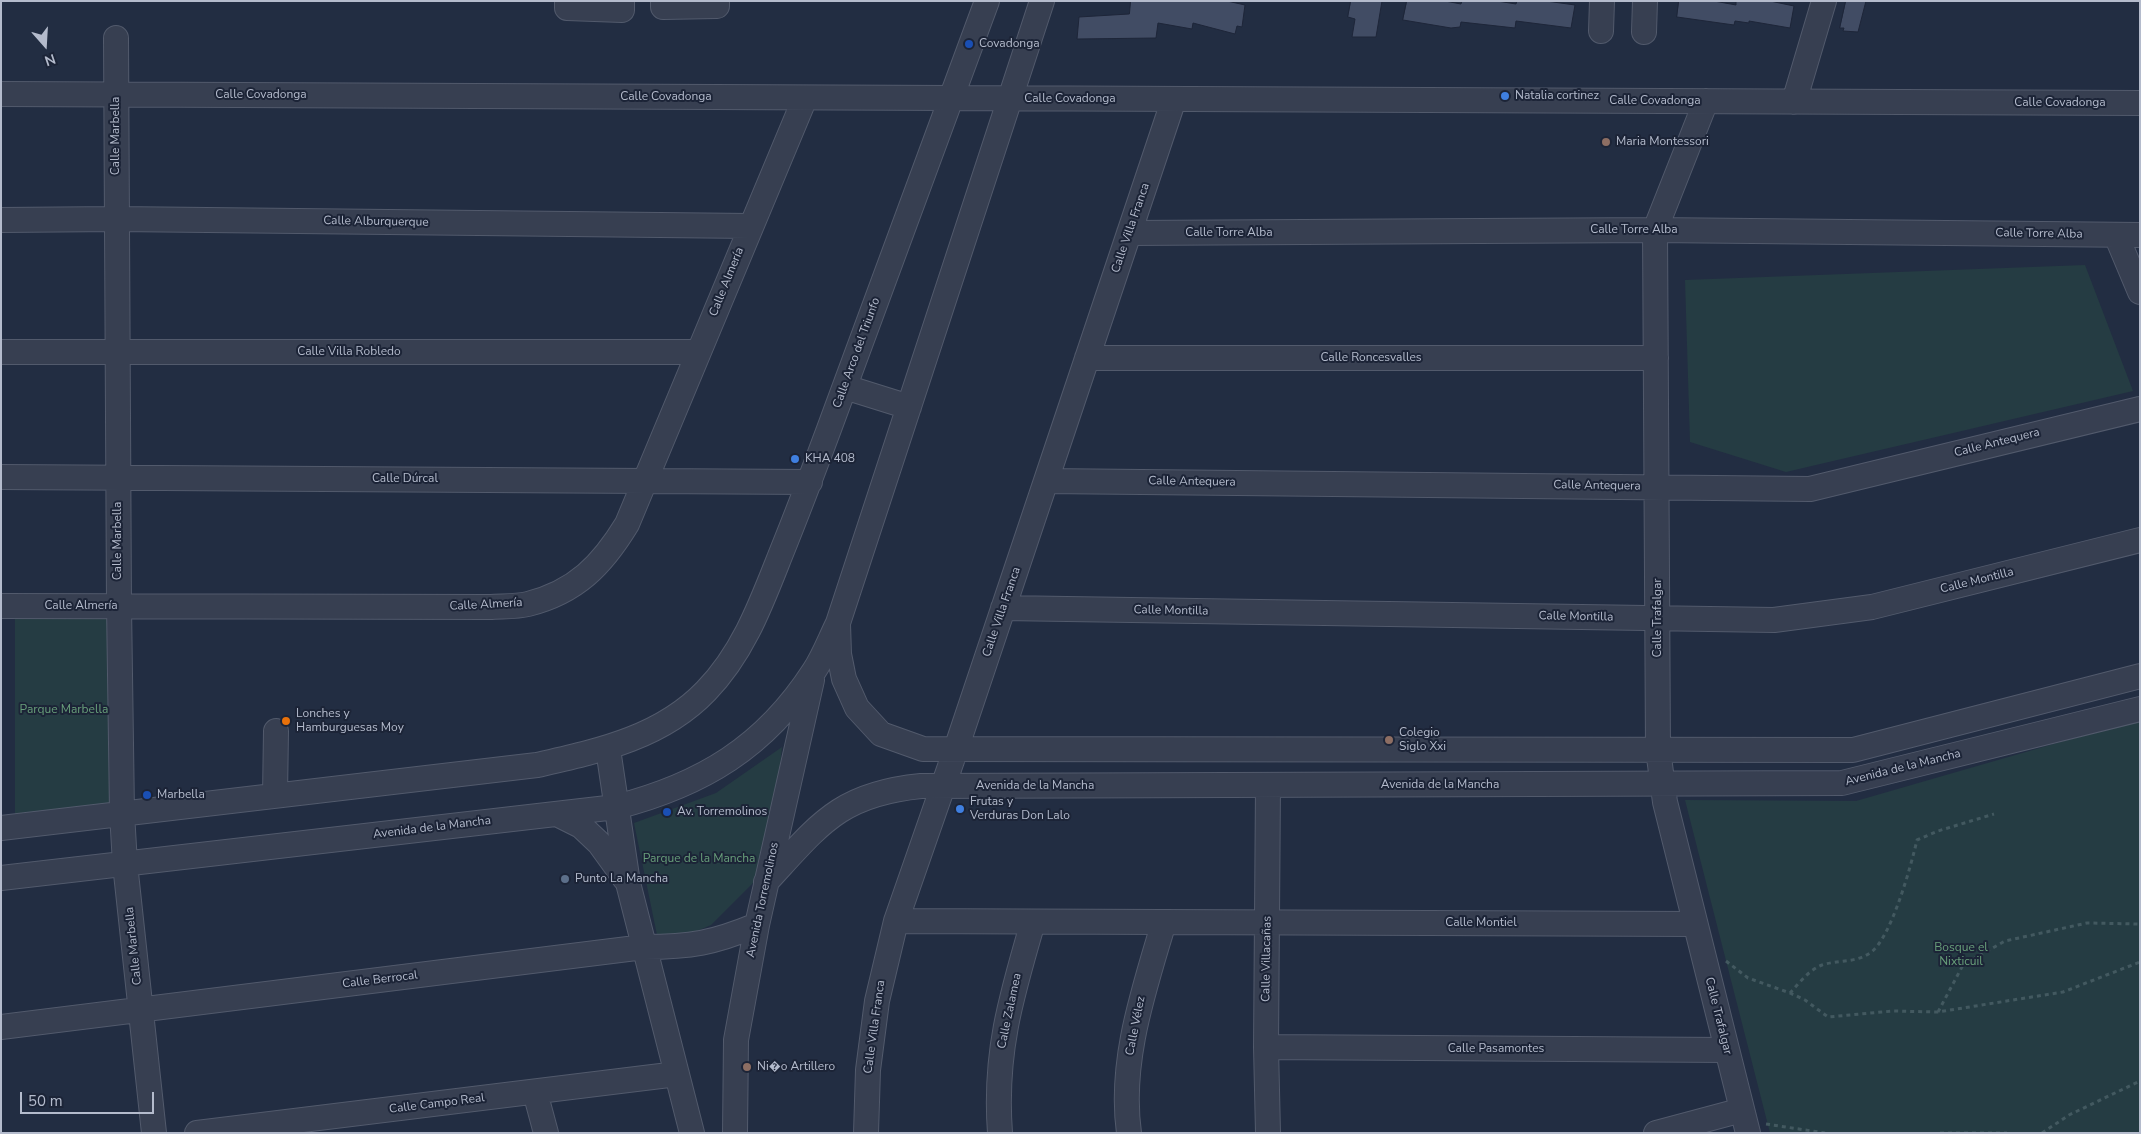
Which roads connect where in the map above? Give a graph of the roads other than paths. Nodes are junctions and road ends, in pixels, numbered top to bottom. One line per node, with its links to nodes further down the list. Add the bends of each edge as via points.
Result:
1 (567, 1): 2 (street, via 567,8 622,10)
2 (622, 1)
3 (664, 1): 4 (street, via 663,7 717,6)
4 (717, 1)
5 (987, 1): 16 (street, Calle Arco del Triunfo)
6 (1042, 1): 17 (street)
7 (1602, 1): 10 (street)
8 (1645, 1): 11 (street)
9 (1824, 1): 20 (street)
10 (1601, 31)
11 (1644, 32)
12 (116, 38): 14 (street, Calle Marbella)
13 (1, 94): 14 (street, Calle Covadonga)
14 (116, 95): 15 (street, Calle Covadonga); 22 (street, Calle Marbella)
15 (805, 98): 16 (street, Calle Covadonga); 24 (street, Calle Almería)
16 (951, 98): 17 (street, Calle Covadonga); 35 (street, Calle Arco del Triunfo)
17 (1010, 98): 18 (street, Calle Covadonga); 36 (street)
18 (1174, 99): 19 (street, Calle Covadonga); 26 (street, Calle Villa Franca)
19 (1706, 101): 20 (street, Calle Covadonga); 25 (street, Calle Trafalgar)
20 (1794, 102): 21 (street, Calle Covadonga)
21 (2140, 104)
22 (117, 219): 23 (street, Calle Alburquerque); 24 (street, Calle Alburquerque); 31 (street, Calle Marbella)
23 (1, 220)
24 (750, 226): 32 (street, Calle Almería)
25 (1655, 230): 26 (street, Calle Torre Alba); 27 (street, Calle Torre Alba); 34 (street, Calle Trafalgar)
26 (1129, 234): 33 (street, Calle Villa Franca)
27 (2116, 235): 28 (street, Calle Torre Alba); 29 (street)
28 (2140, 235)
29 (2140, 292)
30 (1, 352): 31 (street, Calle Villa Robledo)
31 (117, 352): 32 (street, Calle Villa Robledo); 39 (street, Calle Marbella)
32 (698, 352): 40 (street, Calle Almería)
33 (1087, 358): 34 (street, Calle Roncesvalles); 41 (street, Calle Villa Franca)
34 (1656, 358): 43 (street, Calle Trafalgar)
35 (845, 387): 36 (street); 42 (street, Calle Arco del Triunfo)
36 (909, 407): 49 (street)
37 (2140, 409): 43 (street, Calle Antequera, via 1810,489)
38 (1, 477): 39 (street, Calle Dúrcal)
39 (118, 477): 40 (street, Calle Dúrcal); 45 (street, Calle Marbella)
40 (645, 481): 42 (street, Calle Dúrcal); 45 (street, Calle Almería, via 627,524 609,553 588,575 527,604 489,608)
41 (1046, 481): 43 (street, Calle Antequera); 47 (street, Calle Villa Franca)
42 (810, 482): 54 (street, Calle Arco del Triunfo, via 745,639 726,669 705,693 672,719)
43 (1656, 487): 48 (street, Calle Trafalgar)
44 (2140, 540): 48 (street, Calle Montilla, via 1872,607 1774,620)
45 (118, 605): 46 (street, Calle Almería); 62 (street, Calle Marbella)
46 (1, 606)
47 (1003, 608): 48 (street, Calle Montilla); 55 (street, Calle Villa Franca)
48 (1659, 618): 56 (street, Calle Trafalgar)
49 (838, 623): 50 (street); 55 (street, via 844,678 857,708 881,734 923,749)
50 (815, 670): 61 (street, Avenida de la Mancha, via 785,710 756,740 726,762 694,781 654,797); 67 (street, Avenida Torremolinos)
51 (2140, 676): 56 (street, via 1853,750)
52 (2140, 709): 57 (street, Avenida de la Mancha, via 1842,784)
53 (276, 731): 60 (street)
54 (608, 749): 60 (street, via 537,765); 61 (street)
55 (956, 750): 56 (street); 58 (street, Calle Villa Franca)
56 (1658, 750): 57 (street, Calle Trafalgar)
57 (1661, 783): 59 (street, Avenida de la Mancha); 74 (street, Calle Trafalgar)
58 (942, 786): 59 (street, Avenida de la Mancha); 67 (street, Avenida de la Mancha, via 898,788 868,796 840,809 818,826); 69 (street, Calle Villa Franca)
59 (1268, 786): 72 (street, Calle Villacañas)
60 (275, 796): 62 (street)
61 (616, 807): 63 (street, Avenida de la Mancha); 68 (street)
62 (122, 813): 64 (street); 65 (street, Calle Marbella)
63 (557, 814): 65 (street, Avenida de la Mancha); 68 (street, via 581,826 599,843)
64 (1, 828)
65 (125, 864): 66 (street, Avenida de la Mancha); 76 (street, Calle Marbella)
66 (1, 878)
67 (766, 882): 73 (street, Avenida Torremolinos)
68 (628, 883): 75 (street)
69 (896, 921): 70 (street, Calle Montiel); 88 (street, Calle Villa Franca, via 877,1001 868,1070)
70 (1033, 922): 71 (street, Calle Montiel); 89 (street, Calle Zalamea, via 1001,1044 997,1096)
71 (1164, 922): 72 (street, Calle Montiel); 90 (street, Calle Vélez, via 1140,1001 1130,1048)
72 (1268, 922): 74 (street, Calle Montiel); 78 (street, Calle Villacañas)
73 (756, 925): 75 (street, Calle Berrocal, via 722,940); 87 (street, Avenida Torremolinos, via 736,1040)
74 (1696, 933): 79 (street, Calle Trafalgar)
75 (644, 947): 76 (street, Calle Berrocal); 80 (street)
76 (141, 1010): 77 (street, Calle Berrocal); 83 (street, Calle Marbella)
77 (1, 1027)
78 (1266, 1047): 79 (street, Calle Pasamontes); 91 (street, Calle Villacañas)
79 (1726, 1050): 82 (street, Calle Trafalgar)
80 (677, 1074): 81 (street, Calle Campo Real); 86 (street)
81 (535, 1092): 84 (street, Calle Campo Real); 85 (street)
82 (1751, 1122): 92 (street)
83 (154, 1133)
84 (198, 1133)
85 (546, 1133)
86 (692, 1133)
87 (735, 1133)
88 (866, 1133)
89 (1000, 1133)
90 (1129, 1133)
91 (1268, 1133)
92 (1656, 1133)

